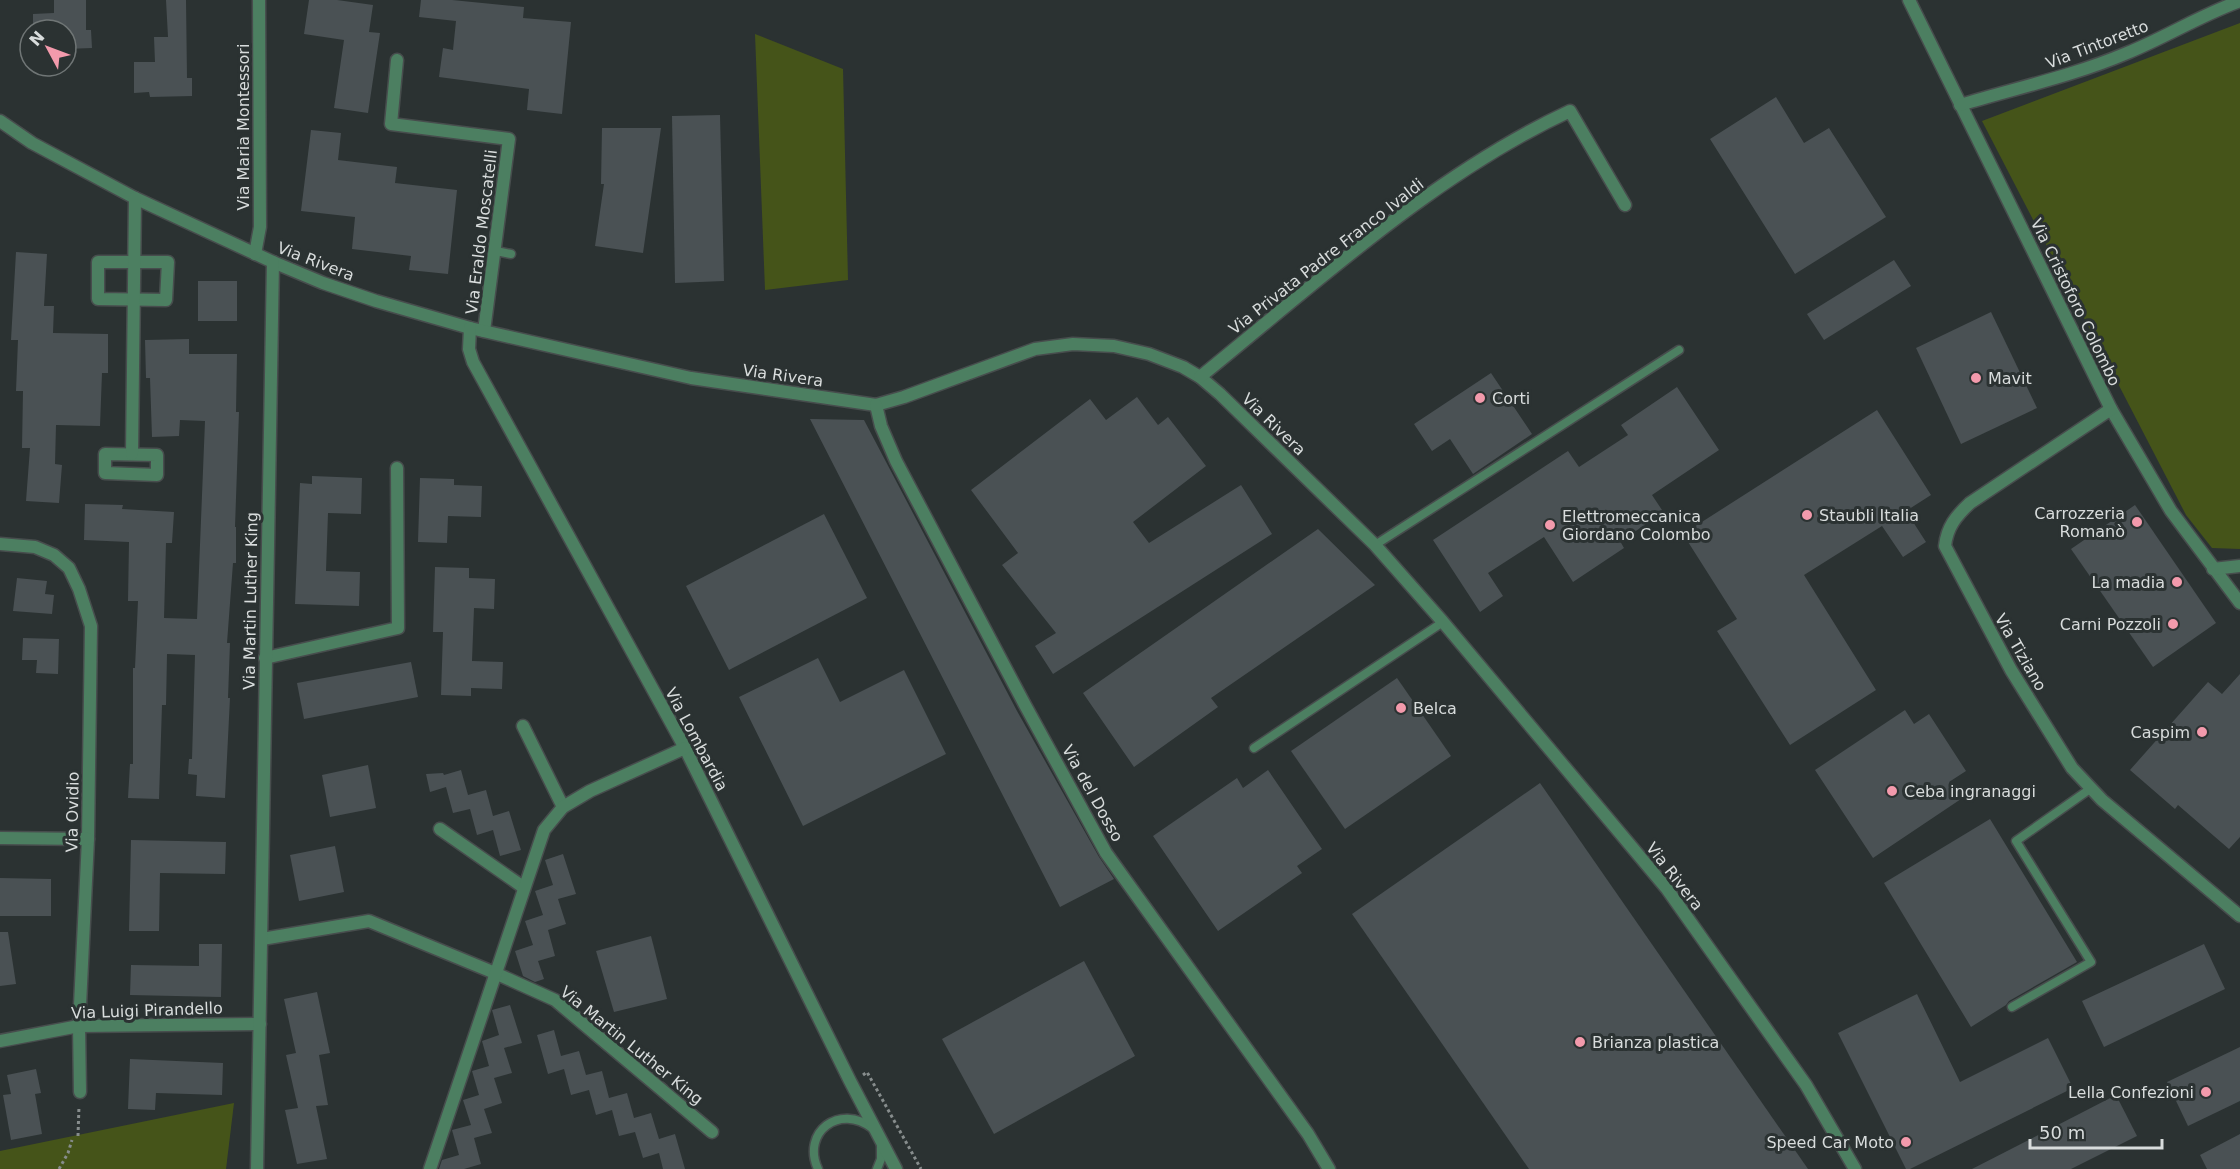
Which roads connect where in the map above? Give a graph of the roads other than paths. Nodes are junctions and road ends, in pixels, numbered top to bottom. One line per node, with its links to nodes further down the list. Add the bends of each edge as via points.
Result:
1 (259, 0): 10 (street, Via Maria Montessori, via 260,227)
2 (1909, 0): 5 (street, Via Cristoforo Colombo)
3 (2240, 1): 5 (street, Via Tintoretto, via 2127,53)
4 (398, 60): 9 (street, Via Eraldo Moscatelli, via 391,124 513,140)
5 (1960, 105): 20 (street, Via Cristoforo Colombo)
6 (2, 127): 7 (street, Via Rivera)
7 (135, 198): 10 (street, Via Rivera); 12 (street)
8 (1625, 205): 18 (street, Via Privata Padre Franco Ivaldi, via 1570,111 1537,126 1418,201)
9 (496, 251): 11 (lane); 16 (street, Via Eraldo Moscatelli)
10 (255, 254): 13 (street, Via Rivera)
11 (511, 254)
12 (134, 262): 14 (street); 14 (street, via 168,262 166,300); 14 (street, via 98,262 98,299)
13 (273, 262): 15 (street, Via Rivera, via 376,301); 29 (street, Via Martin Luther King)
14 (133, 299): 21 (street)
15 (470, 328): 16 (street, Via Rivera); 31 (street, Via Lombardia, via 473,362)
16 (484, 331): 19 (street, Via Rivera, via 692,378)
17 (1679, 350): 24 (lane)
18 (1200, 377): 19 (street, Via Rivera, via 1149,354 1114,346 1073,344 1035,349); 24 (street, Via Rivera)
19 (876, 405): 54 (street, Via del Dosso, via 896,461 1106,853 1308,1134)
20 (2111, 409): 26 (street, Via Cristoforo Colombo, via 2171,511); 33 (street, Via Tiziano, via 1970,503 1956,516 1945,546 2011,670 2072,768)
21 (132, 454)
22 (397, 468): 29 (street, via 398,628)
23 (0, 544): 37 (street, Via Ovidio, via 35,547 54,555 69,568 91,626)
24 (1375, 545): 28 (street, Via Rivera)
25 (2240, 566): 26 (street)
26 (2213, 569): 27 (street, Via Cristoforo Colombo)
27 (2240, 603)
28 (1443, 622): 32 (lane); 55 (street, Via Rivera, via 1666,889 1806,1085)
29 (265, 658): 40 (street, Via Martin Luther King)
30 (523, 726): 34 (street)
31 (685, 748): 34 (street); 48 (street, Via Lombardia)
32 (1254, 748)
33 (2090, 789): 39 (street, Via Tiziano); 42 (lane, via 2016,841 2091,962)
34 (563, 807): 38 (street, via 544,830)
35 (440, 829): 38 (street)
36 (0, 838): 37 (street)
37 (88, 838): 44 (street, Via Ovidio)
38 (523, 887): 41 (street)
39 (2240, 916)
40 (262, 939): 41 (street, Via Martin Luther King, via 369,921); 43 (street, Via Martin Luther King)
41 (495, 973): 47 (street, Via Martin Luther King, via 555,1000); 50 (street)
42 (2012, 1007)
43 (260, 1024): 44 (street, Via Luigi Pirandello); 49 (street, Via Martin Luther King)
44 (79, 1026): 45 (street, Via Luigi Pirandello); 46 (street, Via Ovidio)
45 (0, 1041)
46 (80, 1092)
47 (712, 1132)
48 (878, 1136): 51 (lane, via 872,1127 852,1118 830,1122 816,1139 813,1150); 52 (lane, via 882,1147); 53 (street, Via Lombardia)
49 (257, 1169)
50 (430, 1169)
51 (818, 1169)
52 (877, 1169)
53 (896, 1169)
54 (1329, 1169)
55 (1855, 1169)

